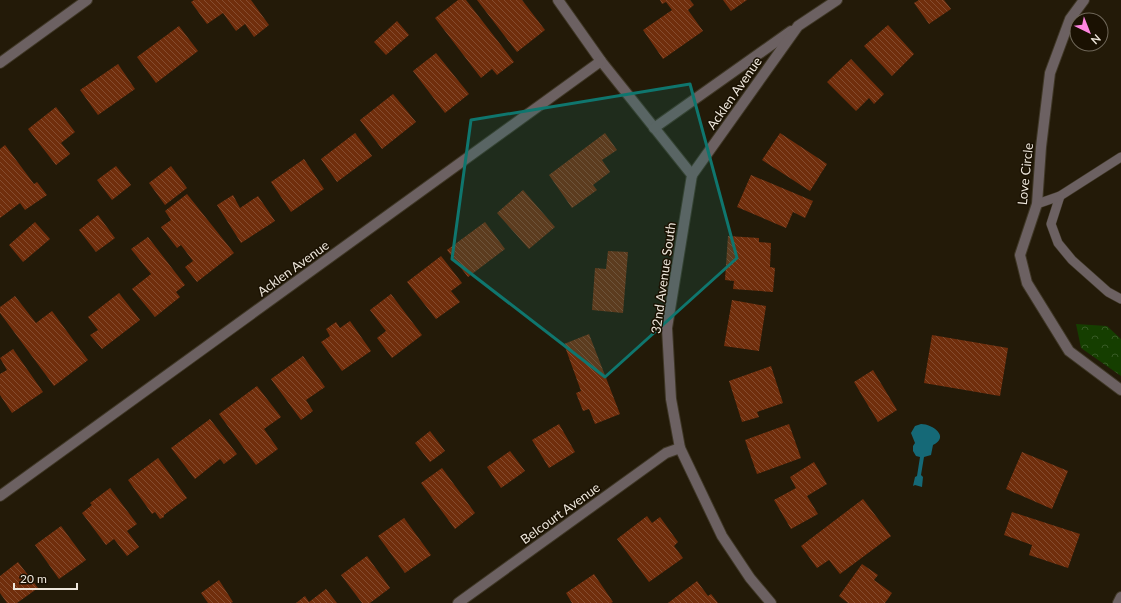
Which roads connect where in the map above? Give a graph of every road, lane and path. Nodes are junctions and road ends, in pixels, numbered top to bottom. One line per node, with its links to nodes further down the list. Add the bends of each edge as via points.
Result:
1 (87, 0): 7 (street)
2 (558, 0): 6 (street)
3 (837, 0): 5 (street, Acklen Avenue)
4 (1084, 0): 12 (street, Love Circle, via 1070,19 1050,72)
5 (798, 26): 8 (street, Acklen Avenue); 10 (street, Acklen Avenue)
6 (601, 61): 8 (street); 16 (street, Acklen Avenue)
7 (0, 63)
8 (654, 128): 10 (street)
9 (1121, 157): 11 (lane)
10 (692, 175): 15 (street, 32nd Avenue South, via 667,328 670,399)
11 (1060, 196): 12 (lane); 13 (lane, via 1051,224 1058,243 1072,260 1108,292)
12 (1037, 204): 14 (street, Love Circle, via 1020,255 1027,284 1069,351)
13 (1121, 299)
14 (1121, 390)
15 (680, 448): 18 (street, Belcourt Avenue, via 666,453); 19 (street, 32nd Avenue South, via 722,536 750,578)
16 (0, 496)
17 (1121, 597): 20 (street)
18 (458, 603)
19 (772, 603)
20 (1118, 603)

